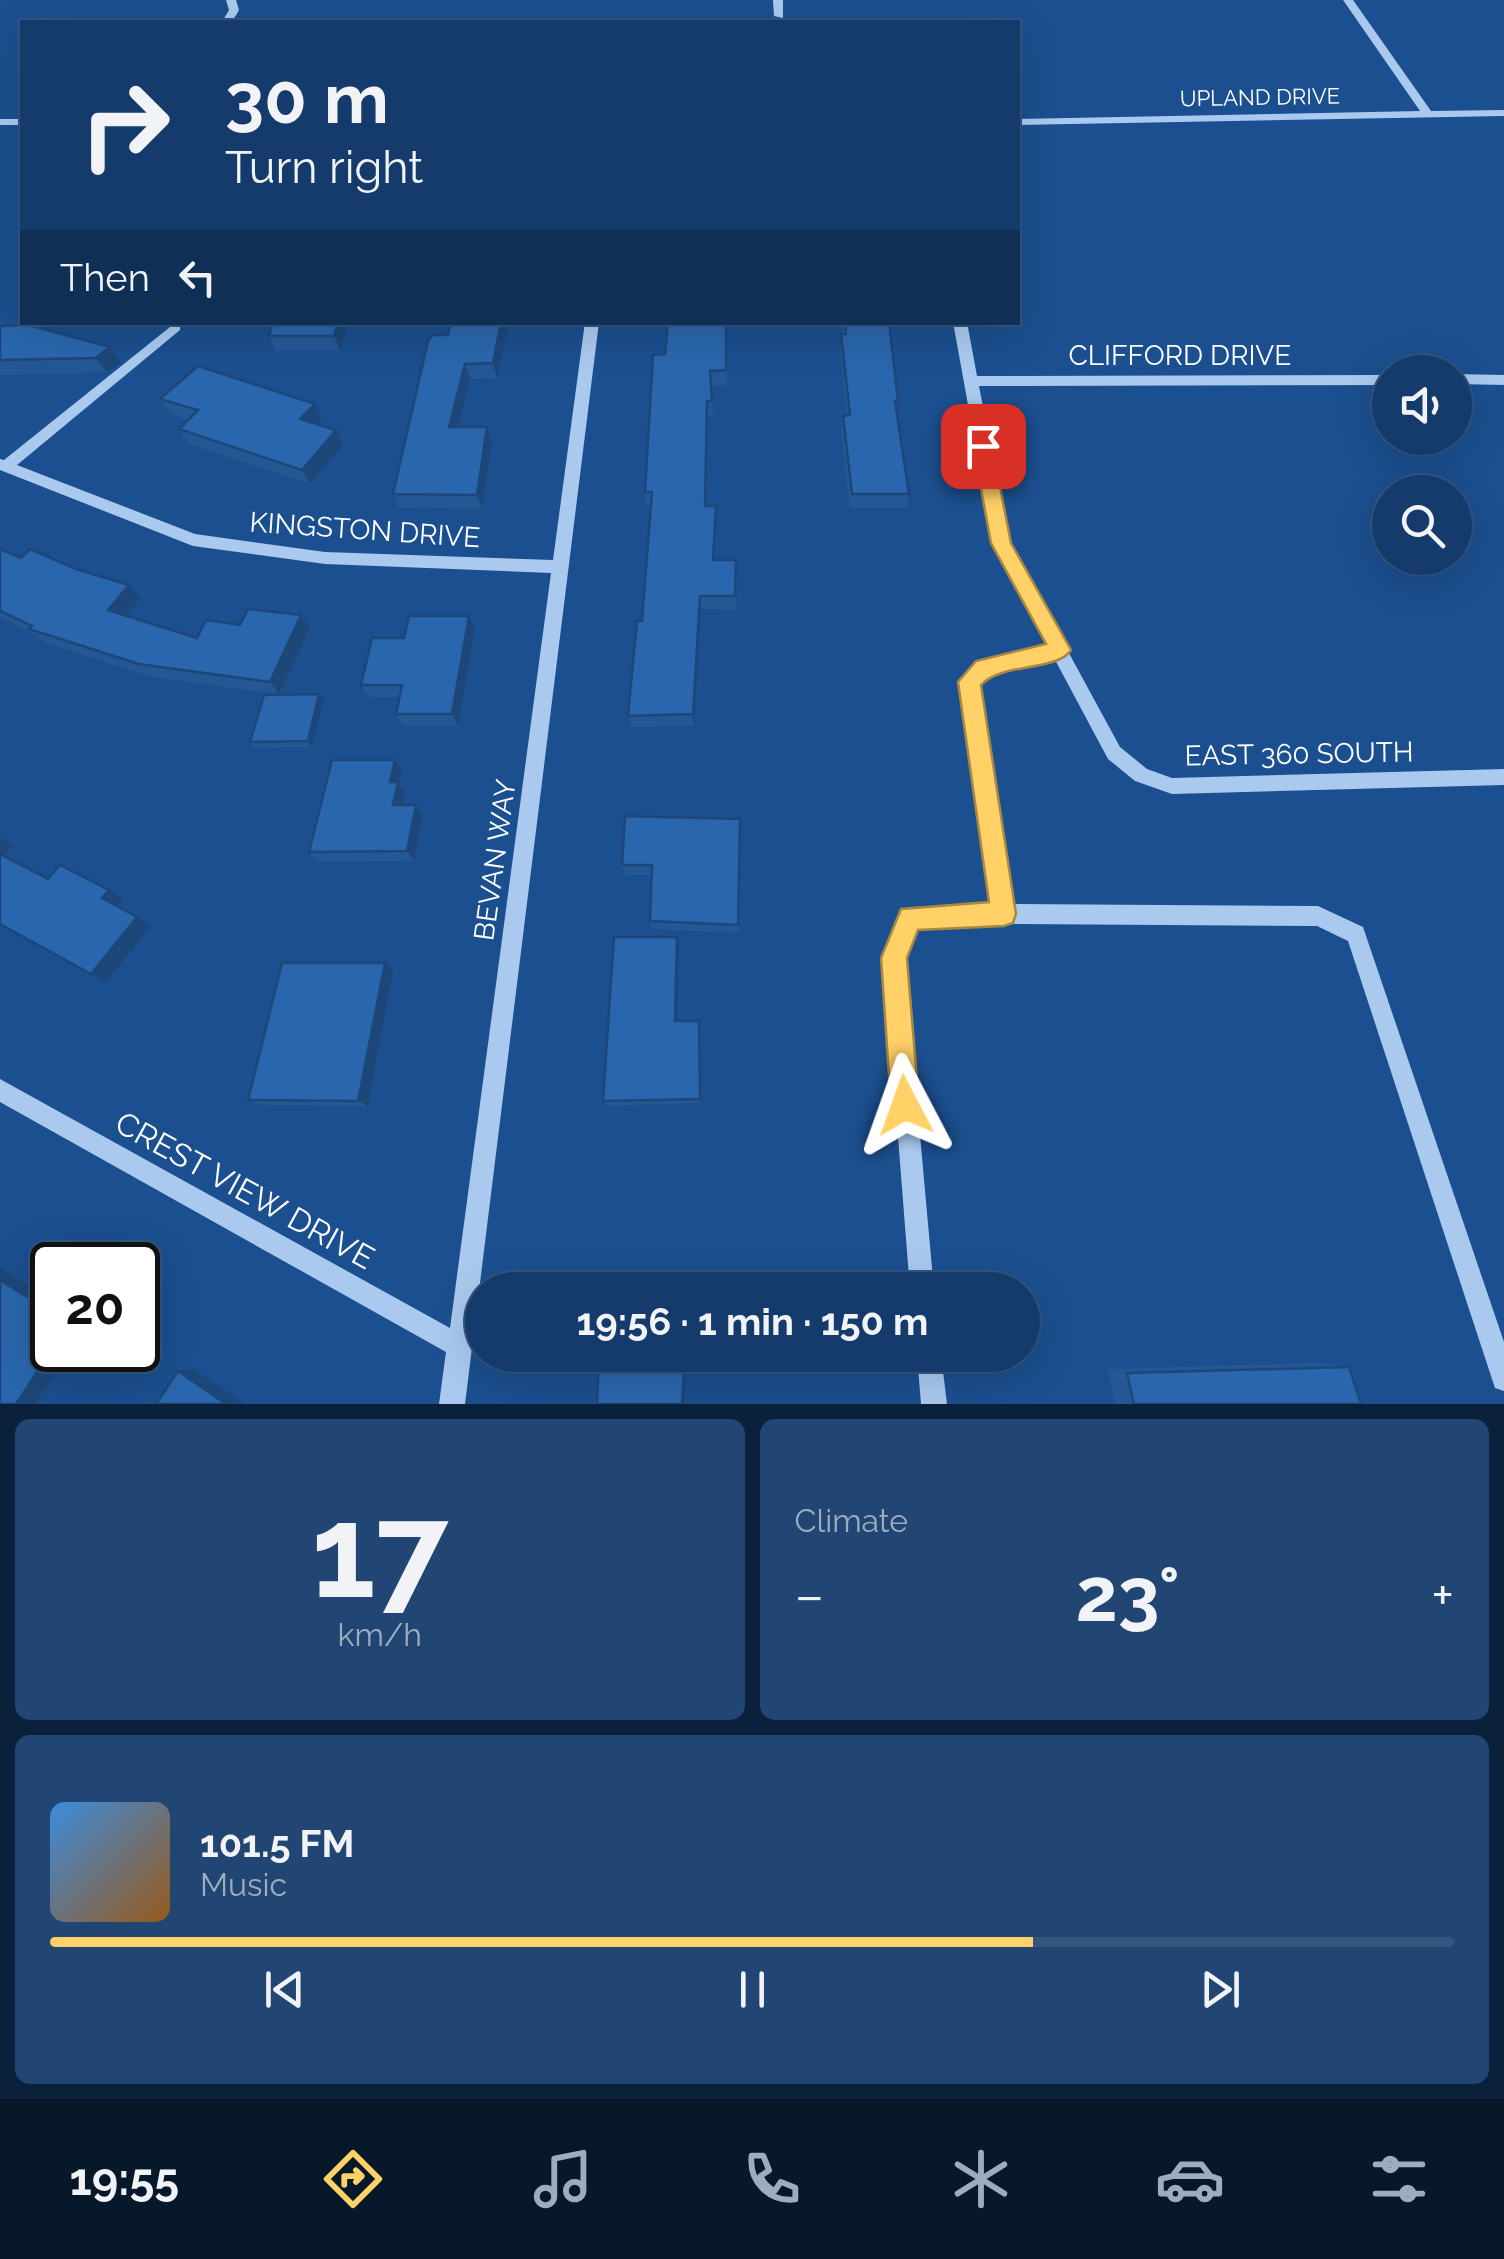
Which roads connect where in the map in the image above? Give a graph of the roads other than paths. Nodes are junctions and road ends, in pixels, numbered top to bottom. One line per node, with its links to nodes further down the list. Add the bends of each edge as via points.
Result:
1 (778, 0): 3 (street)
2 (1348, 0): 5 (street)
3 (779, 16)
4 (1504, 113): 5 (street, UPLAND DRIVE)
5 (1427, 114): 6 (street, UPLAND DRIVE)
6 (1020, 122)
7 (592, 325): 15 (street, BEVAN WAY)
8 (961, 325): 10 (street, EAST 360 SOUTH)
9 (175, 327): 14 (street)
10 (970, 380): 11 (street, CLIFFORD DRIVE); 16 (street, EAST 360 SOUTH, via 1001,543)
11 (1372, 380)
12 (1472, 380): 13 (street)
13 (1504, 380)
14 (3, 465): 15 (street, KINGSTON DRIVE, via 193,540 325,558)
15 (562, 567): 21 (street, BEVAN WAY)
16 (1057, 644): 17 (street, EAST 360 SOUTH, via 1114,753 1141,775 1172,786); 18 (street, via 984,667 969,682)
17 (1504, 777)
18 (1004, 914): 20 (street, via 910,918 894,958); 23 (street, via 1318,916 1356,934)
19 (0, 1090): 21 (street, CREST VIEW DRIVE)
20 (920, 1272)
21 (459, 1346): 24 (street, BEVAN WAY)
22 (931, 1372): 25 (street)
23 (1504, 1379)
24 (452, 1404)
25 (934, 1404)

